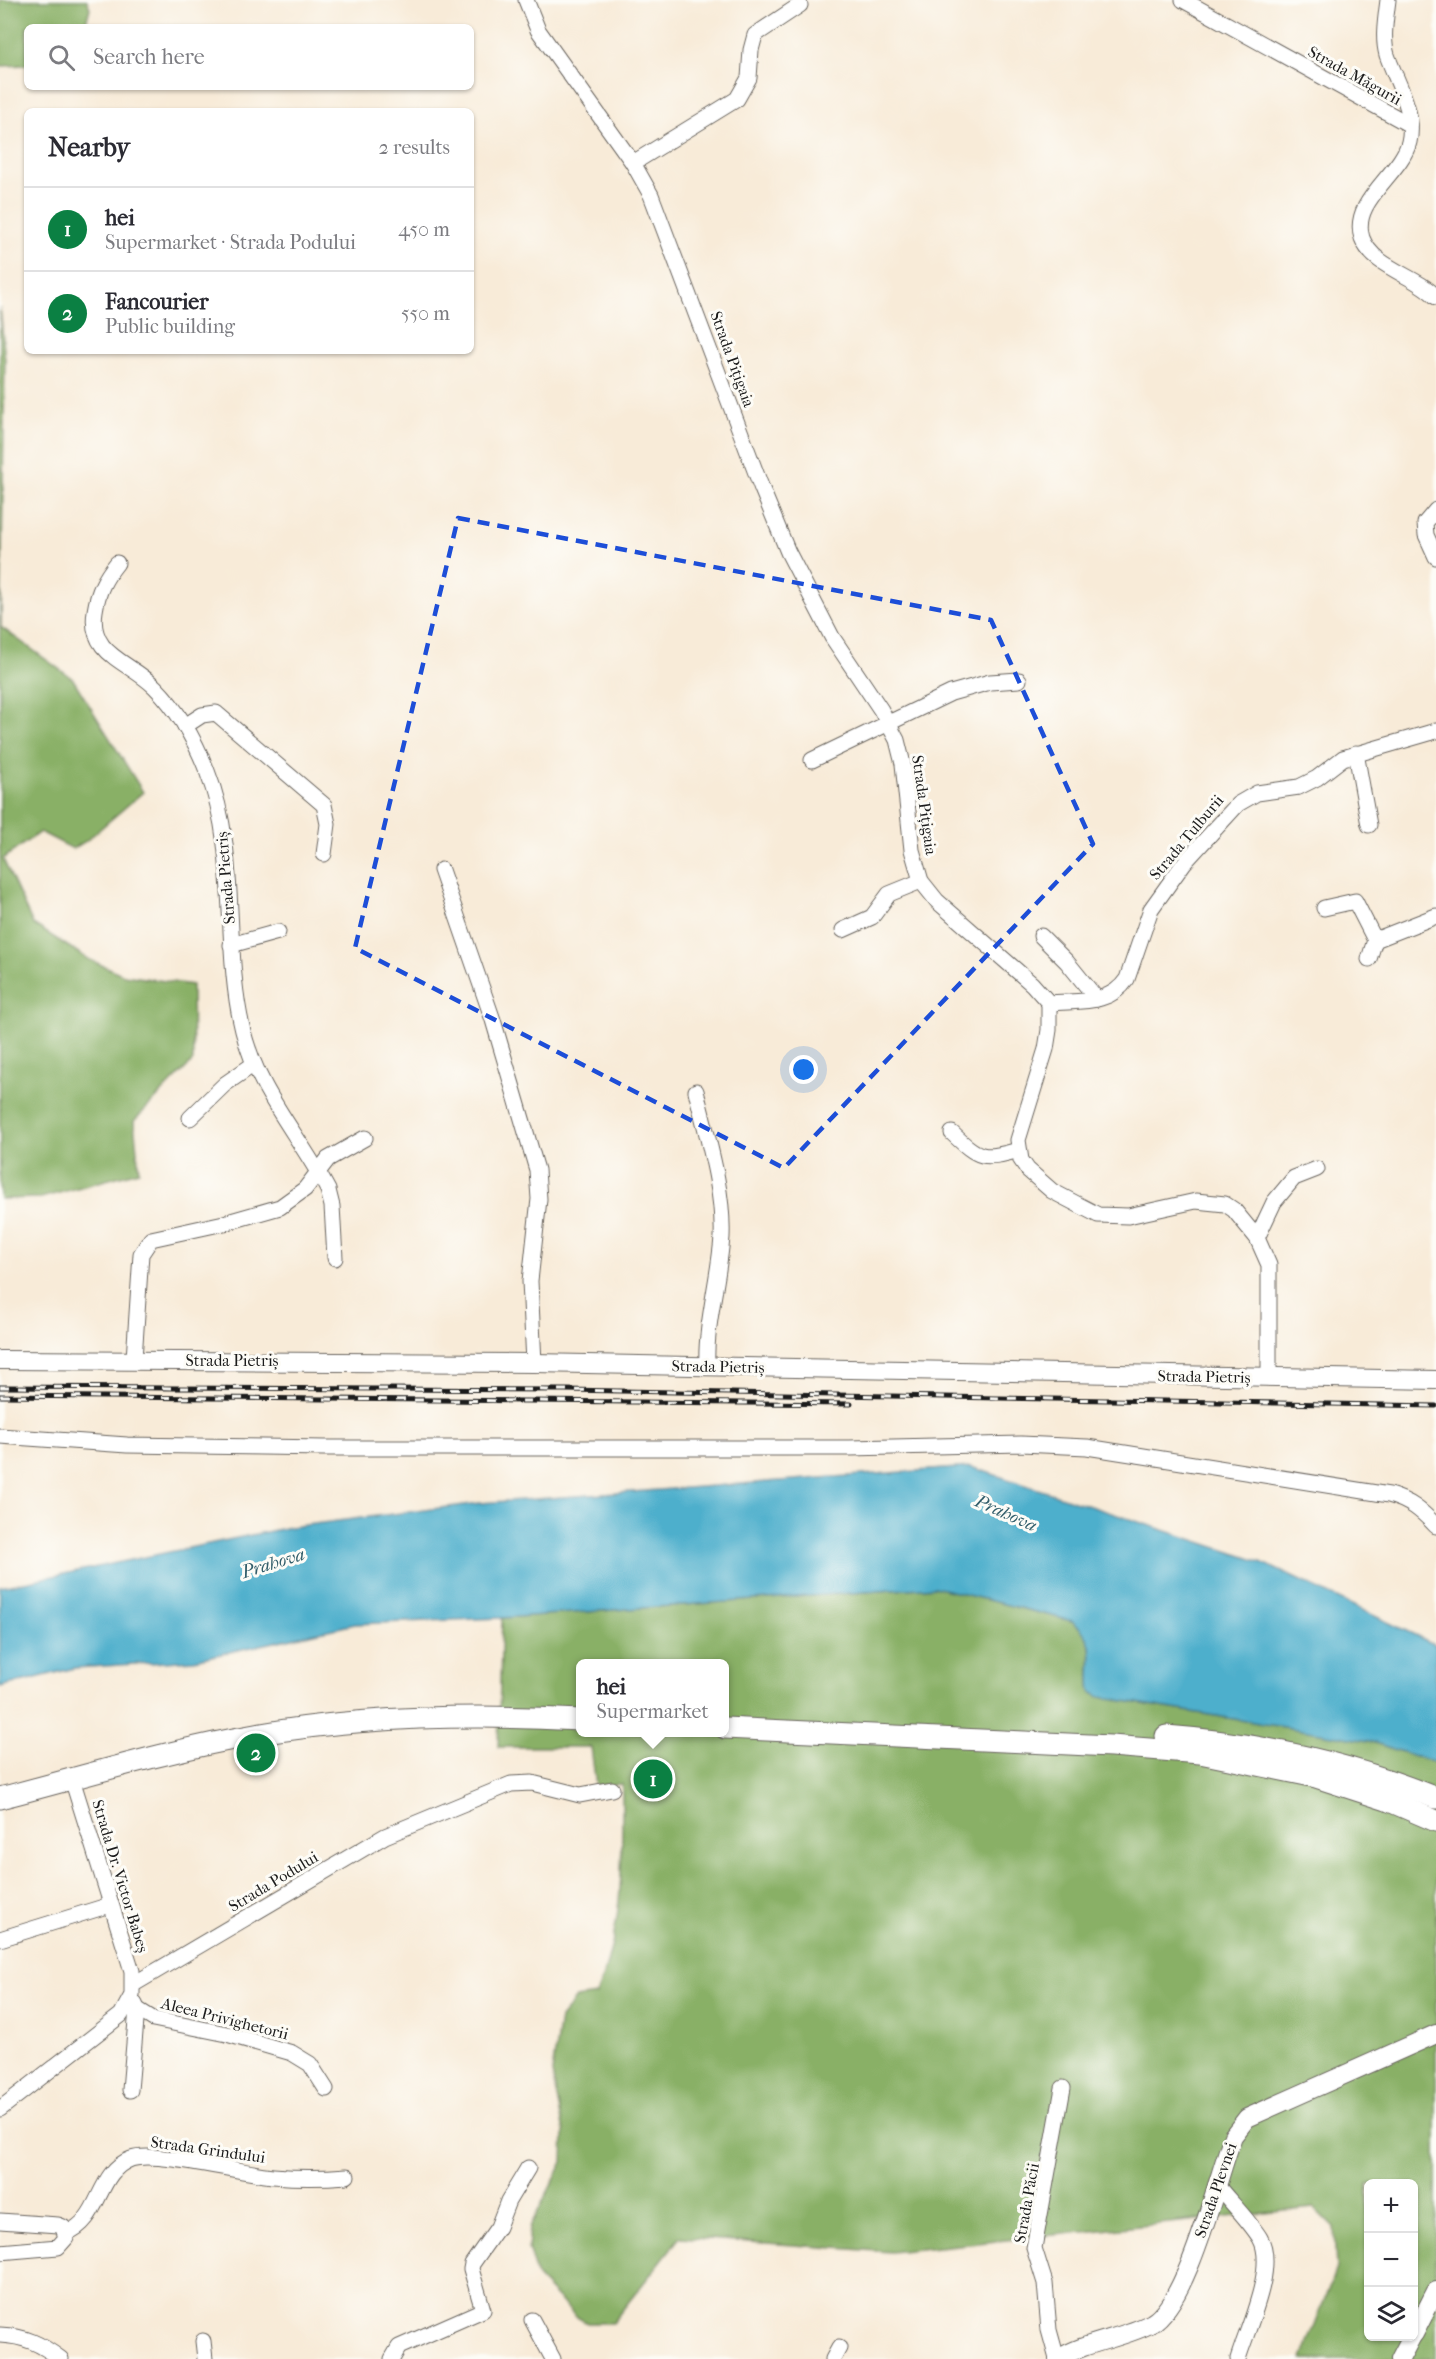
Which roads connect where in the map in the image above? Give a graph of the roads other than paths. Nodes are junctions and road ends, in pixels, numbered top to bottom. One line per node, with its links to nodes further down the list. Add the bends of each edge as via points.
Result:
1 (526, 0): 6 (street, Strada Pițigaia, via 538,30)
2 (1183, 0): 5 (street, Strada Măgurii)
3 (1388, 0): 5 (street, via 1386,53 1400,81)
4 (800, 5): 6 (street, via 755,35 749,78 737,99)
5 (1410, 125): 7 (street, Strada Măgurii, via 1408,145 1362,217 1361,235 1379,258)
6 (633, 163): 12 (street, Strada Pițigaia, via 661,219 788,552 832,637)
7 (1436, 297)
8 (1436, 510): 9 (street, via 1425,523)
9 (1436, 557)
10 (117, 562): 13 (street, Strada Pietriș, via 96,600 95,634 104,648 156,688)
11 (1019, 680): 12 (street, via 990,682 951,693)
12 (890, 725): 16 (street, via 877,727); 20 (street, Strada Pițigaia, via 903,764 912,850)
13 (185, 726): 18 (street, via 202,715 216,713 318,800 327,813); 27 (street, Strada Pietriș, via 217,801 227,867)
14 (1436, 731): 15 (street, Strada Tulburii)
15 (1356, 753): 17 (street); 29 (street, Strada Tulburii, via 1299,787 1257,793 1238,804 1184,863 1151,909 1122,988)
16 (812, 760)
17 (1369, 825)
18 (324, 854)
19 (441, 870): 43 (street, via 493,1020 537,1170 539,1199 530,1281)
20 (921, 881): 23 (street, via 889,894 872,916); 30 (street, Strada Pițigaia, via 937,901)
21 (1324, 908): 26 (street, via 1354,901)
22 (1436, 916): 26 (street)
23 (843, 930)
24 (278, 932): 27 (street)
25 (1041, 936): 29 (street)
26 (1375, 940): 28 (street)
27 (231, 945): 31 (street, Strada Pietriș, via 243,1030)
28 (1369, 959)
29 (1097, 999): 30 (street, Strada Tulburii)
30 (1049, 1003): 36 (street, via 1050,1030 1022,1125)
31 (254, 1064): 33 (street, via 225,1084); 38 (street, Strada Pietriș, via 282,1117)
32 (696, 1091): 44 (street, via 722,1233 707,1336)
33 (190, 1118)
34 (952, 1133): 36 (street, via 984,1158)
35 (365, 1138): 38 (street, via 328,1159)
36 (1019, 1150): 39 (street, via 1028,1170 1041,1182 1089,1212 1116,1218 1179,1203 1225,1204)
37 (1317, 1169): 39 (street, via 1294,1178 1274,1202)
38 (319, 1172): 40 (street, Strada Pietriș, via 332,1206); 41 (street, via 305,1189 280,1207 151,1239 141,1254)
39 (1257, 1238): 45 (street, via 1269,1265 1271,1286)
40 (335, 1258)
41 (134, 1359): 42 (main road, Strada Pietriș); 43 (main road, Strada Pietriș)
42 (0, 1360)
43 (534, 1363): 44 (main road, Strada Pietriș)
44 (707, 1366): 45 (main road, Strada Pietriș)
45 (1269, 1378): 46 (main road, Strada Pietriș)
46 (1436, 1380)
47 (0, 1436): 48 (street, via 127,1445 324,1448 850,1448 1021,1444 1087,1447 1389,1495 1416,1506)
48 (1436, 1526)
49 (576, 1707): 54 (highway, via 423,1705 306,1715 211,1731)
50 (729, 1716): 57 (highway, via 1199,1738 1328,1762)
51 (576, 1720): 53 (highway, via 434,1717 304,1728 215,1743)
52 (729, 1728): 58 (highway, via 1200,1753 1316,1777)
53 (72, 1779): 56 (highway); 59 (street, Strada Dr. Victor Babeș)
54 (0, 1785)
55 (612, 1789): 61 (street, Strada Podului, via 589,1795 532,1783 511,1784 423,1819 375,1842)
56 (0, 1798)
57 (1436, 1798)
58 (1436, 1821)
59 (110, 1905): 60 (street); 61 (street, Strada Dr. Victor Babeș)
60 (0, 1939)
61 (134, 1996): 64 (street, Aleea Privighetorii, via 153,2019 227,2034 292,2053 310,2064); 65 (street); 66 (street, Strada Podului, via 121,2015)
62 (1436, 2034): 69 (main road, Strada Plevnei, via 1247,2118 1233,2136)
63 (1063, 2088): 83 (street, Strada Păcii, via 1034,2248 1045,2283 1049,2330)
64 (326, 2089)
65 (130, 2090)
66 (0, 2109)
67 (528, 2168): 81 (street, via 498,2227 472,2264 484,2306 482,2312 399,2347)
68 (347, 2176): 71 (street, Strada Grindului, via 273,2176 205,2164 131,2159 108,2179 82,2225)
69 (1216, 2184): 83 (main road, Strada Plevnei, via 1184,2281 1167,2310 1154,2322); 84 (street, via 1260,2238 1267,2254)
70 (0, 2221): 71 (street, via 53,2223)
71 (66, 2233): 72 (street, via 64,2243 58,2247)
72 (0, 2252)
73 (1436, 2291): 75 (main road)
74 (532, 2320): 82 (street)
75 (1418, 2325)
76 (0, 2335): 79 (street, via 19,2336 42,2345)
77 (1410, 2341): 85 (main road)
78 (203, 2342): 80 (street)
79 (61, 2359)
80 (205, 2359)
81 (392, 2359)
82 (553, 2359)
83 (1058, 2359)
84 (1238, 2359)
85 (1400, 2359)

